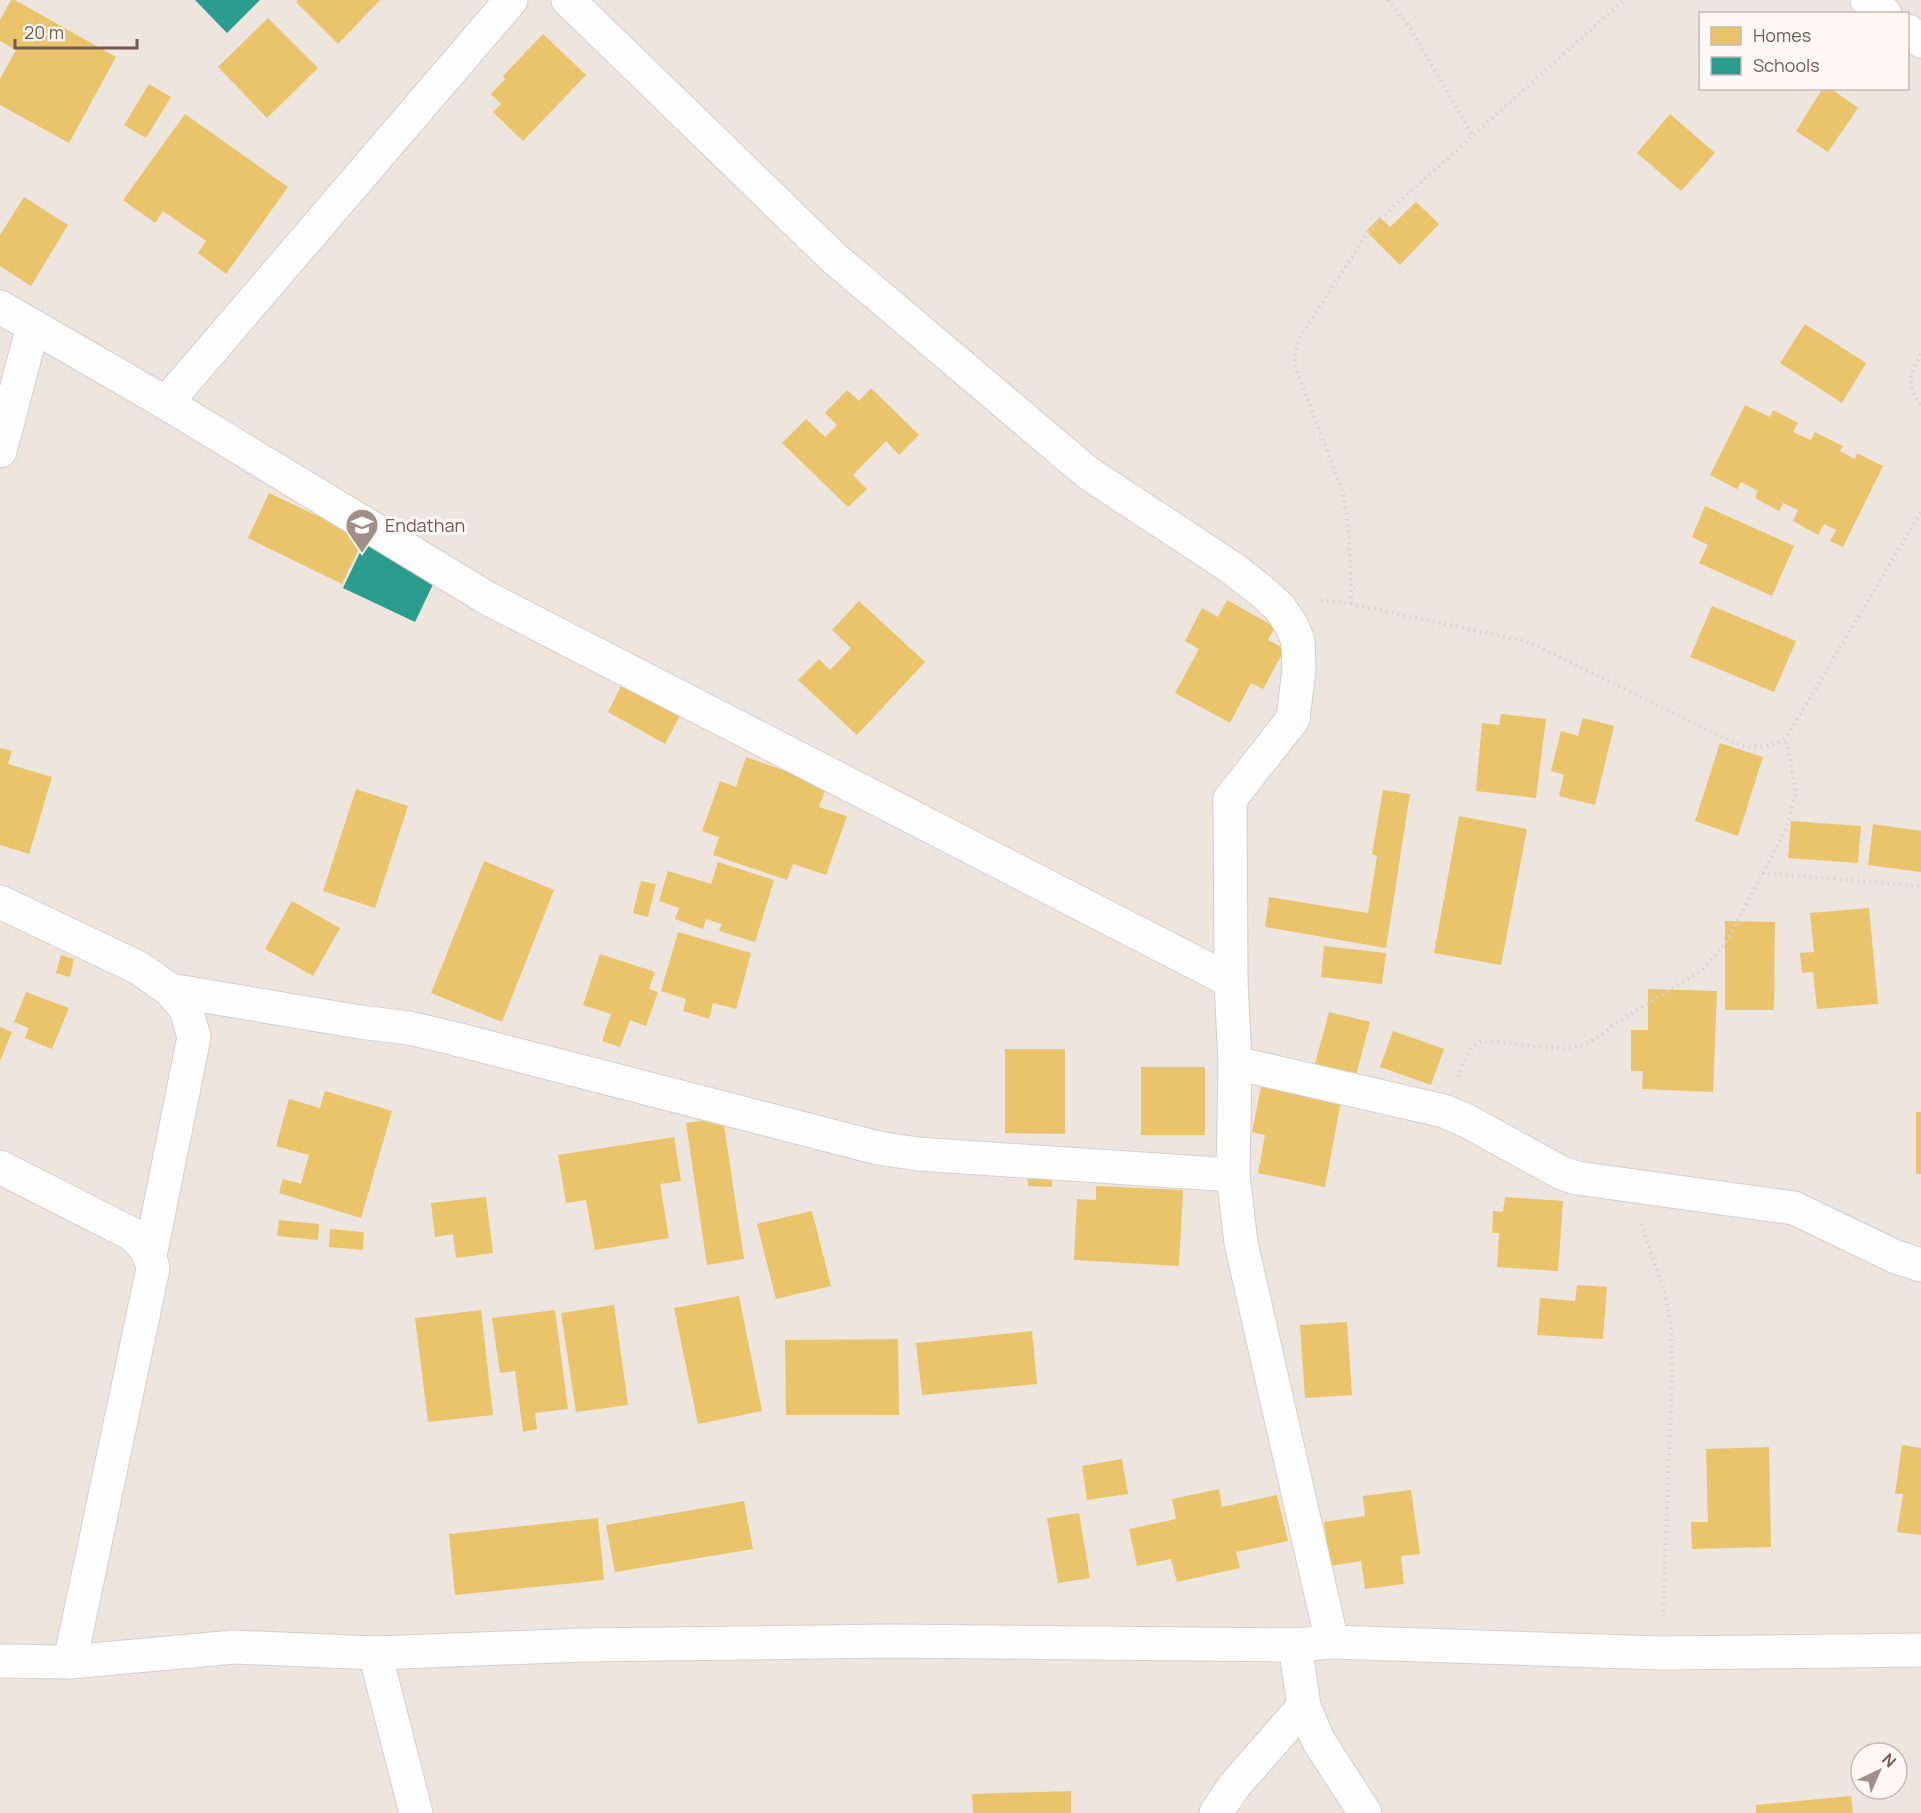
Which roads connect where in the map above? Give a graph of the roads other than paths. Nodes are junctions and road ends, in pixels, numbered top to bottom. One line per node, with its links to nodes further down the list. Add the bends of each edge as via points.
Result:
1 (511, 0): 9 (street)
2 (568, 0): 12 (street, via 834,258 1088,473 1232,568 1280,608 1298,641 1293,719 1230,799)
3 (1868, 0): 4 (street)
4 (1883, 12)
5 (1909, 32): 6 (street)
6 (1921, 41)
7 (0, 307): 8 (street)
8 (33, 326): 9 (street); 10 (street)
9 (166, 403): 12 (street, via 487,598)
10 (0, 451)
11 (0, 902): 13 (street, via 139,968)
12 (1231, 981): 14 (street)
13 (170, 990): 16 (street, via 420,1031 878,1148); 17 (street, via 186,1009 194,1037)
14 (1235, 1063): 16 (street); 18 (street, via 1444,1111 1577,1178 1794,1208)
15 (0, 1167): 17 (street, via 130,1233 143,1242)
16 (1233, 1175): 19 (street, via 1241,1243)
17 (150, 1256): 24 (street, via 153,1268)
18 (1921, 1265)
19 (1332, 1642): 20 (street); 21 (street, via 1661,1653)
20 (1295, 1645): 22 (street, via 891,1641 584,1645); 25 (street)
21 (1921, 1650)
22 (375, 1653): 24 (street, via 234,1647); 26 (street)
23 (0, 1661): 24 (street)
24 (70, 1662)
25 (1304, 1706): 27 (street); 28 (street, via 1318,1740)
26 (416, 1813)
27 (1215, 1813)
28 (1365, 1813)

